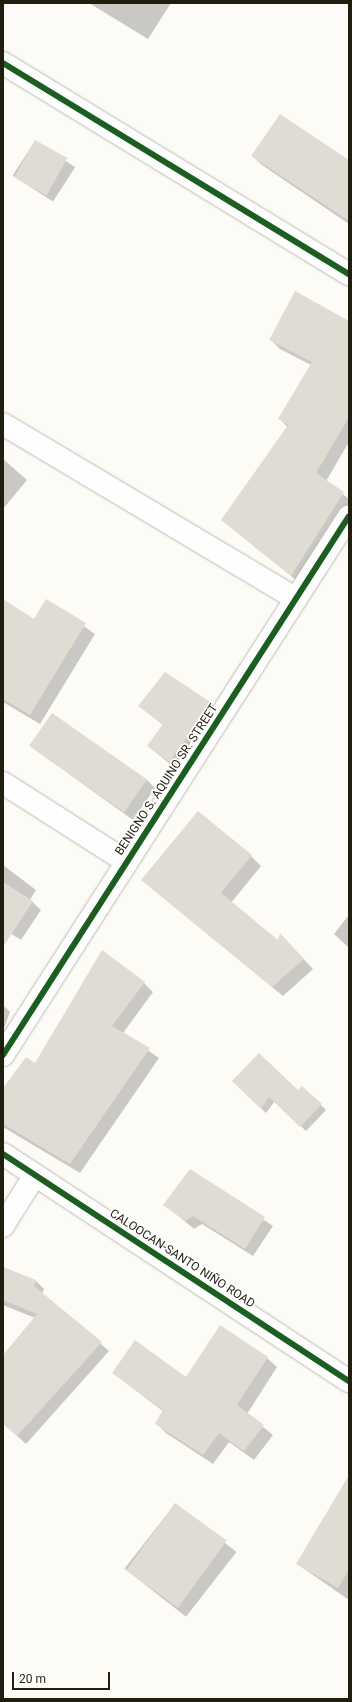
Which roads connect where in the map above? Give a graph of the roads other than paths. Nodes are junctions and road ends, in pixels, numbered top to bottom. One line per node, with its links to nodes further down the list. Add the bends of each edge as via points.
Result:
1 (3, 63): 2 (street)
2 (349, 274)
3 (3, 424): 5 (street)
4 (349, 516): 5 (street, BENIGNO S. AQUINO SR. STREET)
5 (296, 599): 7 (street, BENIGNO S. AQUINO SR. STREET)
6 (3, 783): 7 (street)
7 (127, 862): 8 (street, BENIGNO S. AQUINO SR. STREET)
8 (3, 1055)
9 (3, 1154): 10 (street, CALOOCAN-SANTO NIÑO ROAD)
10 (35, 1175): 11 (street); 12 (street, CALOOCAN-SANTO NIÑO ROAD)
11 (3, 1226)
12 (349, 1381)

